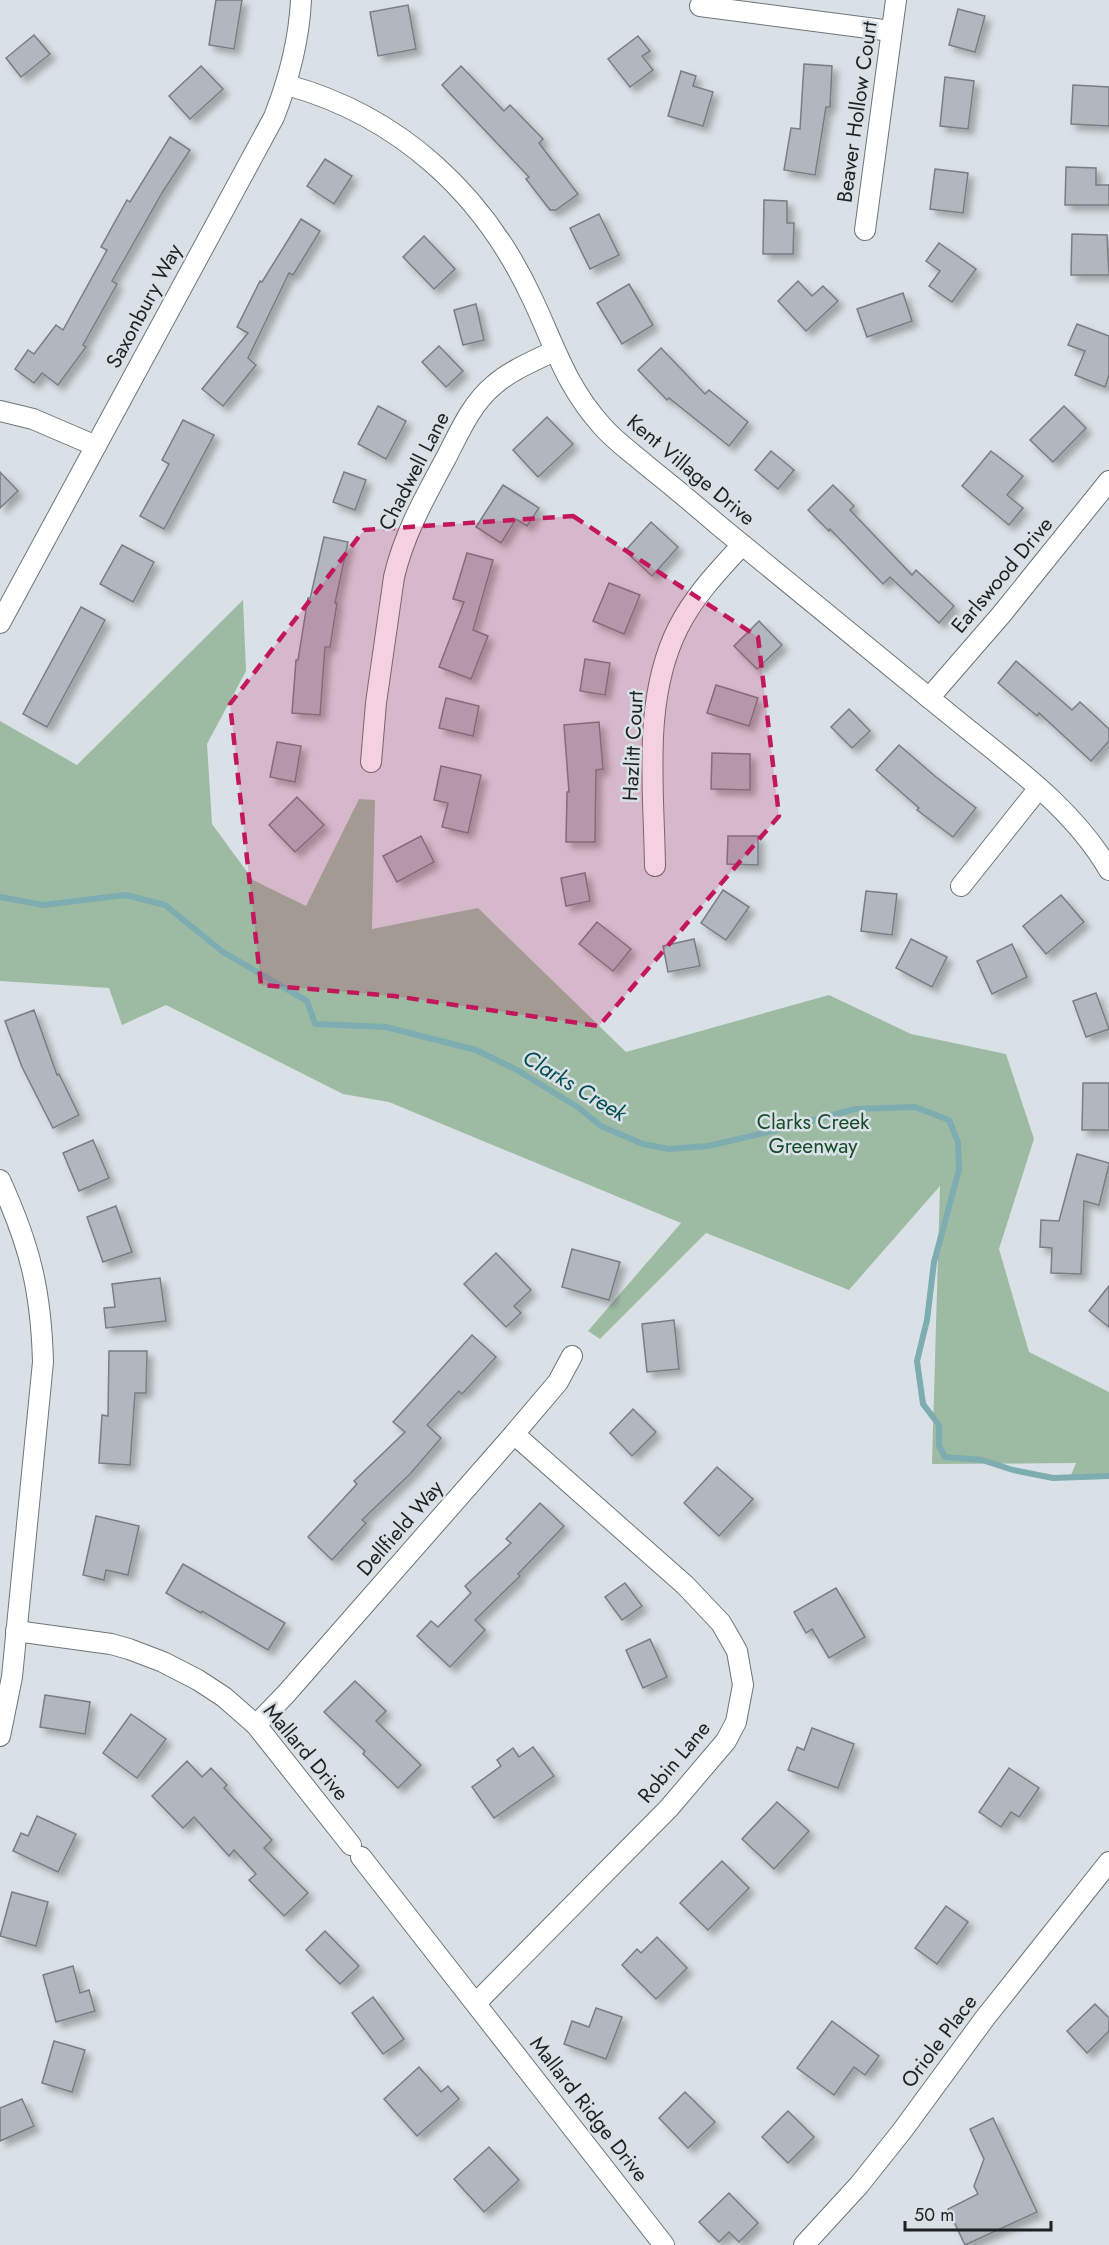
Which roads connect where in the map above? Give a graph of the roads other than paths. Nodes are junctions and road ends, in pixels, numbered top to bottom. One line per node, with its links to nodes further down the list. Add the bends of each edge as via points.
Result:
1 (301, 0): 5 (street, Saxonbury Way)
2 (896, 0): 4 (street, Beaver Hollow Court)
3 (700, 6): 4 (street)
4 (891, 31): 6 (street, Beaver Hollow Court)
5 (287, 85): 7 (street, Kent Village Drive, via 340,103 378,122 440,168 474,205 504,247 532,298); 9 (street, Saxonbury Way, via 274,117)
6 (865, 230)
7 (554, 351): 11 (street, Kent Village Drive, via 570,385 603,428); 14 (street, Chadwell Lane, via 506,376 485,394 469,415 414,519 394,577)
8 (0, 411): 9 (street, via 43,423)
9 (96, 446): 12 (street, Saxonbury Way)
10 (1109, 481): 13 (street, Earlswood Drive)
11 (742, 544): 13 (street, Kent Village Drive); 16 (street, Hazlitt Court, via 696,597 678,627 665,661 654,735)
12 (0, 623)
13 (929, 698): 15 (street, Kent Village Drive)
14 (371, 762)
15 (1039, 788): 17 (street, Kent Village Drive, via 1081,830); 18 (street)
16 (655, 866)
17 (1109, 870)
18 (961, 886)
19 (0, 1180): 22 (street, via 30,1256 41,1318 43,1362)
20 (572, 1356): 21 (street, Dellfield Way, via 558,1382)
21 (514, 1434): 23 (street, Dellfield Way); 26 (street, Robin Lane, via 685,1585 721,1623 736,1651 743,1685 736,1722 726,1741 669,1808)
22 (16, 1631): 23 (street, Mallard Drive, via 111,1644 163,1662 224,1697); 24 (street, via 9,1699)
23 (256, 1725): 26 (street, Mallard Drive)
24 (0, 1736)
25 (1109, 1862): 28 (street, Oriole Place, via 859,2185)
26 (476, 2003): 27 (street, Mallard Ridge Drive)
27 (664, 2245)
28 (804, 2245)

